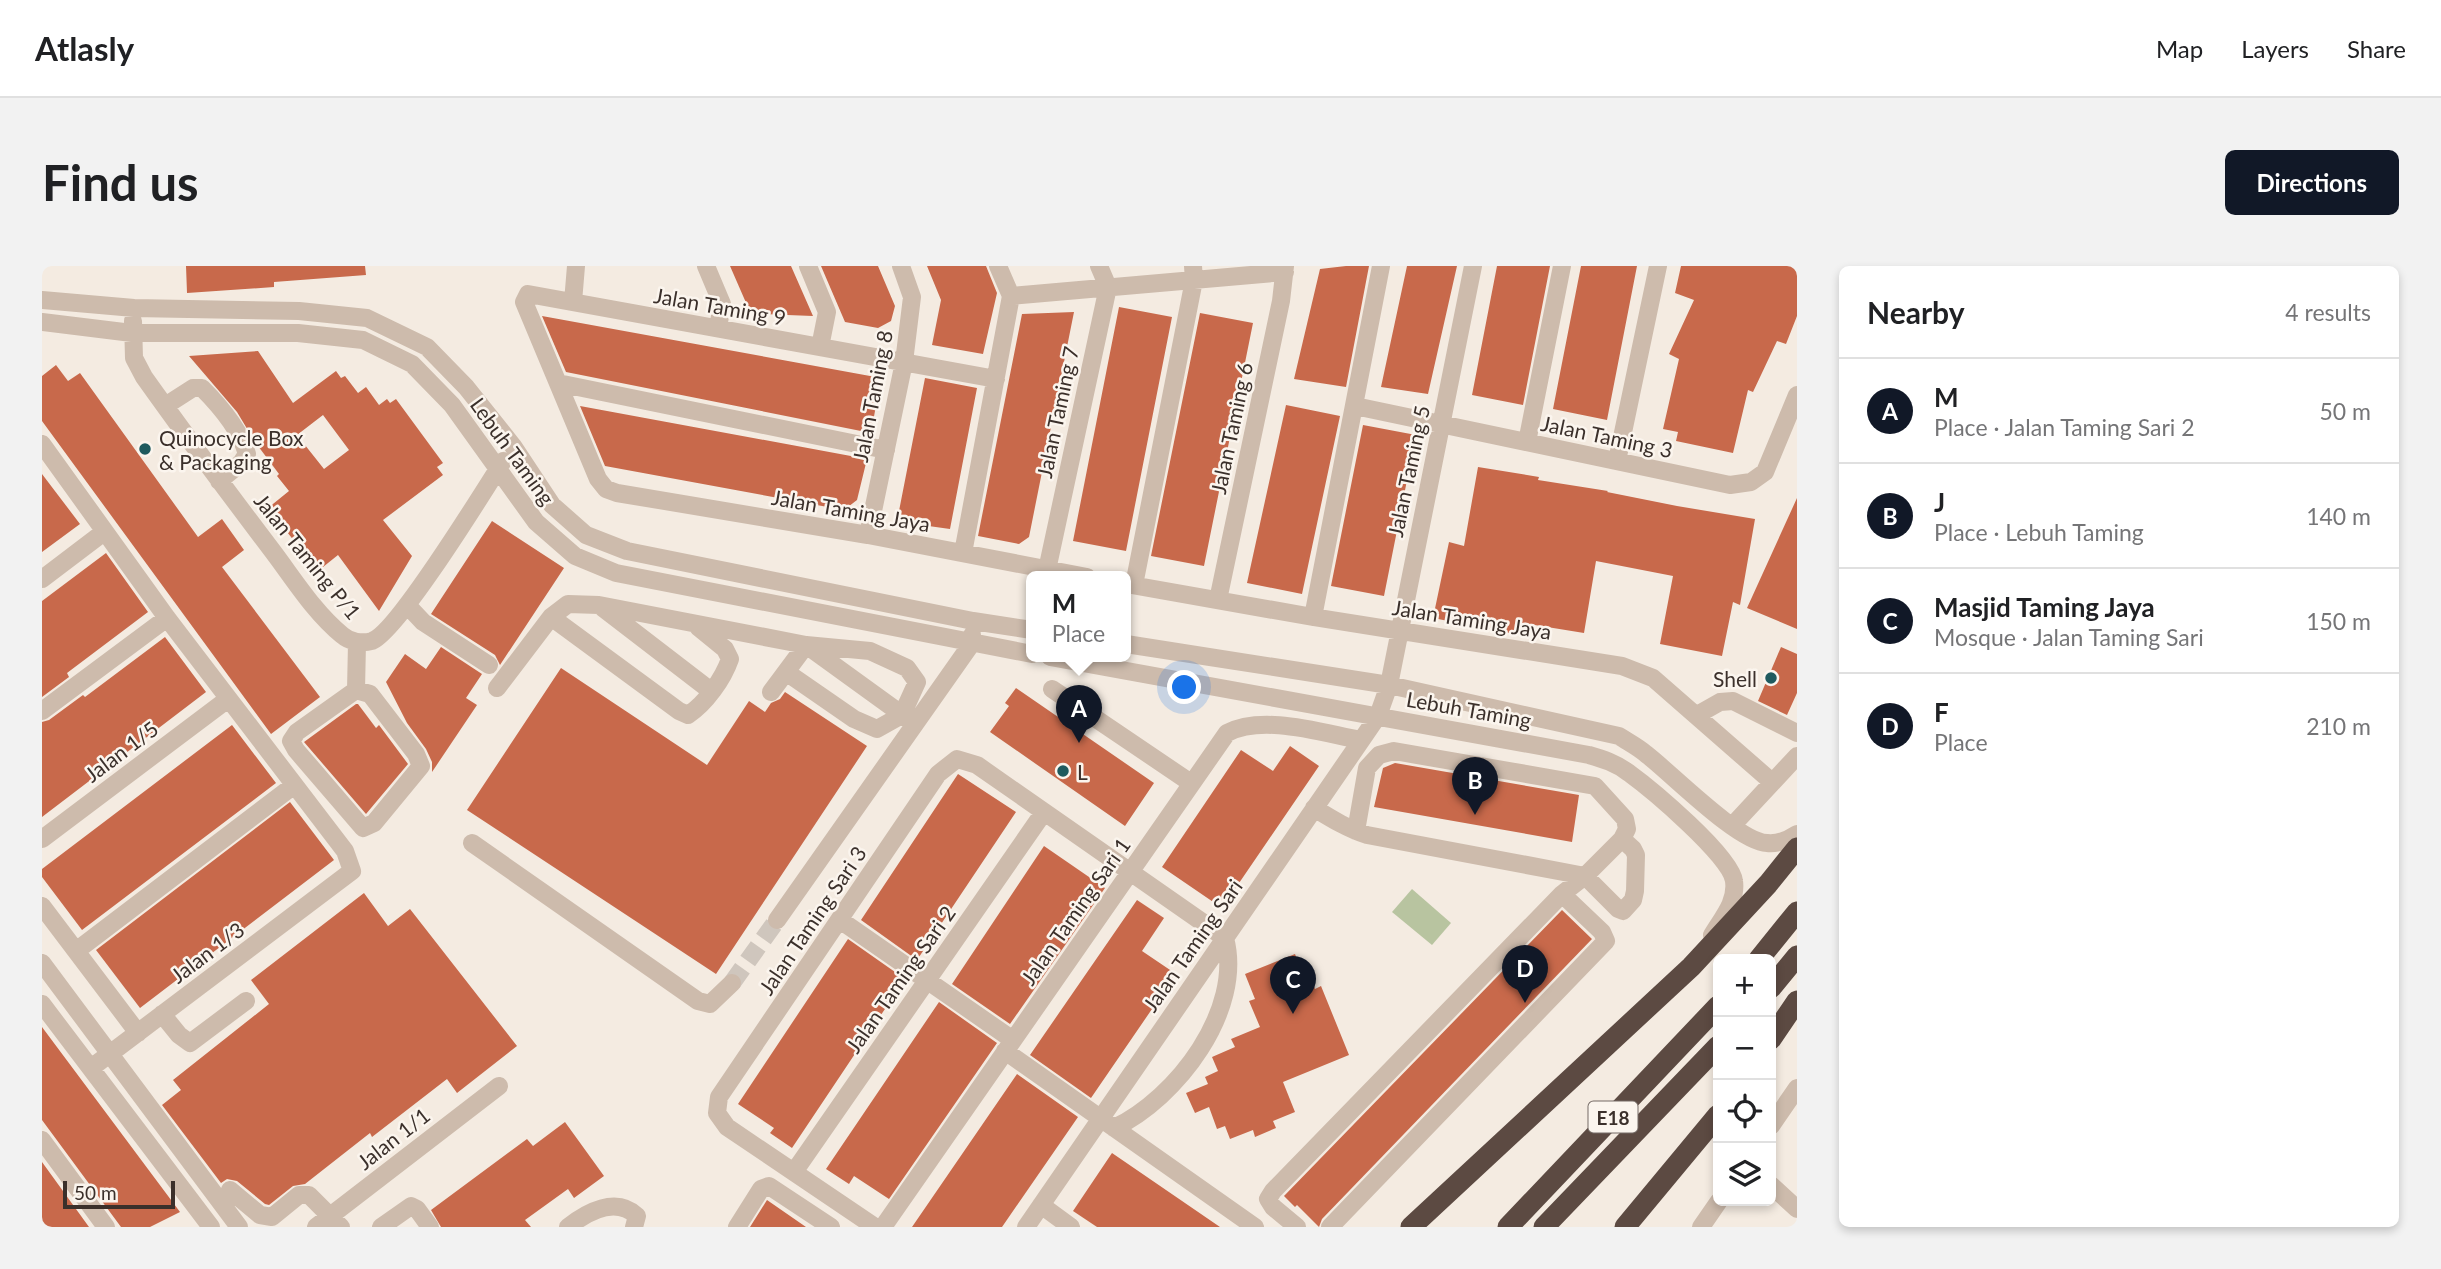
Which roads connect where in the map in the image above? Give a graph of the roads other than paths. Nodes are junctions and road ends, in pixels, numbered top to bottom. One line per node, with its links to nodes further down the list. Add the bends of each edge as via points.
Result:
1 (576, 266): 16 (street)
2 (706, 266): 19 (street, via 722,304)
3 (808, 266): 21 (street, via 827,312)
4 (901, 266): 22 (street, Jalan Taming 8, via 912,297)
5 (998, 266): 14 (street)
6 (1099, 266): 13 (street)
7 (1381, 266): 27 (street)
8 (1473, 266): 28 (street, Jalan Taming 5)
9 (1562, 266): 29 (street)
10 (1658, 266): 33 (street)
11 (1285, 269): 12 (street); 44 (street, Jalan Taming 6)
12 (1194, 273): 13 (street); 42 (street)
13 (1108, 287): 14 (street); 39 (street, Jalan Taming 7)
14 (1011, 296): 23 (street)
15 (42, 300): 17 (street, Lebuh Taming)
16 (573, 302): 19 (street, Jalan Taming 9); 24 (street, Jalan Taming 9, via 528,294 524,302)
17 (134, 308): 20 (street, Jalan Taming P/1); 30 (street, Lebuh Taming, via 299,311 367,318 427,347)
18 (42, 322): 20 (street, Lebuh Taming)
19 (718, 328): 21 (street, Jalan Taming 9)
20 (132, 333): 26 (street, Jalan Taming P/1, via 134,358); 34 (street, Lebuh Taming, via 298,333 363,340 412,364 452,405)
21 (820, 347): 22 (street, Jalan Taming 9)
22 (904, 362): 23 (street, Jalan Taming 9); 32 (street, Jalan Taming 8)
23 (996, 379): 38 (street)
24 (558, 383): 32 (street); 37 (street, Jalan Taming Jaya, via 606,489)
25 (1797, 395): 33 (street, Jalan Taming 3, via 1765,472 1751,482 1730,485)
26 (165, 406): 35 (street, Jalan Taming P/1); 35 (street, via 192,388 202,387 211,396 247,453)
27 (1355, 406): 28 (street, Jalan Taming 3); 48 (street)
28 (1440, 424): 29 (street, Jalan Taming 3); 53 (street, Jalan Taming 5)
29 (1527, 442): 33 (street, Jalan Taming 3)
30 (513, 446): 34 (street, Jalan Taming P/1); 50 (street, Lebuh Taming, via 552,505 586,535 627,551)
31 (43, 447): 36 (street)
32 (886, 450): 37 (street, Jalan Taming 8)
33 (1617, 461)
34 (499, 468): 45 (street, Jalan Taming P/1); 56 (street, Lebuh Taming, via 536,522 575,556 616,573)
35 (219, 481): 55 (street, Jalan Taming P/1, via 322,616 344,638)
36 (104, 532): 41 (street); 49 (street)
37 (868, 535): 38 (street, Jalan Taming Jaya)
38 (963, 553): 39 (street, Jalan Taming Jaya)
39 (1047, 570): 40 (street, Jalan Taming Jaya)
40 (1053, 571)
41 (42, 579)
42 (1131, 579)
43 (1131, 584): 44 (street, Jalan Taming Jaya)
44 (1218, 600): 48 (street, Jalan Taming Jaya)
45 (407, 605): 55 (street, Jalan Taming P/1, via 385,631 373,640); 62 (street, via 423,622)
46 (599, 605): 47 (street, via 568,604); 51 (street); 68 (street)
47 (551, 617): 65 (street); 68 (street, via 679,711 688,715)
48 (1313, 617): 53 (street, Jalan Taming Jaya)
49 (167, 618): 70 (street); 71 (street)
50 (973, 621): 52 (street, Lebuh Taming); 56 (street)
51 (696, 625): 54 (street); 60 (street, via 725,649)
52 (1026, 629)
53 (1398, 631): 64 (street, Jalan Taming 5); 72 (street, Jalan Taming Jaya, via 1622,666 1653,678)
54 (750, 635): 57 (street); 60 (street)
55 (357, 643): 67 (street)
56 (972, 643): 59 (street, Lebuh Taming); 74 (street)
57 (806, 645): 63 (street); 74 (street); 74 (street, via 870,650 907,668 917,682)
58 (1131, 645): 64 (street, Lebuh Taming)
59 (1026, 653)
60 (730, 659): 68 (street)
61 (1078, 662): 73 (street, Lebuh Taming)
62 (489, 665)
63 (786, 672): 69 (street); 74 (street, via 854,719 877,729)
64 (1389, 685): 73 (street, Jalan Taming Sari); 83 (street, Lebuh Taming, via 1619,736)
65 (498, 688)
66 (1052, 689): 79 (street)
67 (356, 690): 67 (street, via 369,694 421,766 374,823 363,828 291,741)
68 (711, 691)
69 (771, 692)
70 (228, 699): 80 (street); 86 (street, Jalan 1/5)
71 (42, 711)
72 (1697, 715): 75 (street, via 1720,702 1732,702); 78 (street, Jalan Taming Jaya)
73 (1378, 716): 76 (street, Jalan Taming Sari); 102 (street, Lebuh Taming, via 1589,755 1628,772 1712,846 1734,879 1732,902)
74 (909, 719): 95 (street)
75 (1796, 729)
76 (1361, 740): 79 (street, Jalan Taming Sari 1, via 1269,724 1239,727 1227,733); 81 (street, Jalan Taming Sari)
77 (1797, 756): 78 (street)
78 (1773, 782): 83 (street)
79 (1191, 783): 90 (street, Jalan Taming Sari 1)
80 (293, 786): 98 (street); 110 (street, Jalan 1/3, via 345,851 352,871)
81 (1314, 808): 84 (street); 97 (street, Jalan Taming Sari)
82 (1044, 813): 90 (street); 96 (street, Jalan Taming Sari 3, via 977,765 957,759 938,774); 103 (street, Jalan Taming Sari 2)
83 (1732, 826): 85 (street, Lebuh Taming, via 1765,844)
84 (1356, 831): 87 (street, via 1367,768 1379,755 1394,751 1595,786 1625,819); 91 (street)
85 (1797, 834)
86 (42, 839)
87 (1622, 839): 91 (street); 91 (street, via 1636,855 1633,900 1623,911)
88 (472, 843): 105 (street, via 698,1001 710,1004)
89 (1797, 848): 102 (highway)
90 (1129, 872): 97 (street); 113 (street, Jalan Taming Sari 1)
91 (1585, 876): 92 (street)
92 (1562, 894): 145 (street, via 1273,1191 1268,1199 1273,1207); 146 (street, via 1606,941)
93 (42, 906): 98 (street)
94 (1797, 912): 99 (highway)
95 (777, 920)
96 (840, 920): 103 (street); 123 (street, Jalan Taming Sari 3, via 719,1097 717,1113 727,1127)
97 (1225, 938): 121 (street, Jalan Taming Sari); 121 (street, via 1228,981 1212,1029 1158,1101 1130,1121)
98 (76, 951): 111 (street)
99 (1763, 954)
100 (1797, 956): 104 (highway)
101 (42, 963): 115 (street)
102 (1691, 967): 147 (highway)
103 (927, 981): 113 (street); 123 (street, Jalan Taming Sari 2)
104 (1776, 982)
105 (732, 983)
106 (246, 1001): 110 (street, via 190,1043)
107 (1797, 1001): 112 (highway)
108 (42, 1004): 116 (street)
109 (1713, 1011): 148 (highway, E18)
110 (162, 1014): 111 (street, Jalan 1/3)
111 (138, 1032): 115 (street, Jalan 1/3)
112 (1776, 1032)
113 (1009, 1045): 121 (street); 141 (street, Jalan Taming Sari 1)
114 (1713, 1051): 149 (highway, E18)
115 (110, 1054): 116 (street, Jalan 1/3); 125 (street)
116 (91, 1068): 130 (street)
117 (499, 1086): 129 (street, Jalan 1/1)
118 (1797, 1088): 119 (street)
119 (1776, 1118)
120 (1713, 1121): 150 (highway)
121 (1107, 1124): 126 (street, Jalan Taming Sari); 144 (street)
122 (42, 1140): 131 (street)
123 (794, 1172): 140 (street)
124 (1776, 1190): 128 (street)
125 (227, 1198): 129 (street, via 272,1217 299,1195 309,1195); 130 (street); 132 (street)
126 (1041, 1205): 142 (street, Jalan Taming Sari); 143 (street)
127 (1715, 1206): 151 (street)
128 (1797, 1209)
129 (336, 1221): 133 (street, Jalan 1/1)
130 (203, 1225)
131 (106, 1227)
132 (239, 1227)
133 (316, 1227)
134 (381, 1227): 135 (street, via 411,1206)
135 (430, 1227)
136 (568, 1227): 137 (street, via 583,1216 620,1206 637,1216)
137 (634, 1227)
138 (737, 1227): 139 (street, via 761,1189 769,1185)
139 (831, 1227)
140 (875, 1227)
141 (883, 1227)
142 (1026, 1227)
143 (1071, 1227)
144 (1255, 1227)
145 (1297, 1227)
146 (1330, 1227)
147 (1410, 1227)
148 (1508, 1227)
149 (1544, 1227)
150 (1625, 1227)
151 (1701, 1227)

